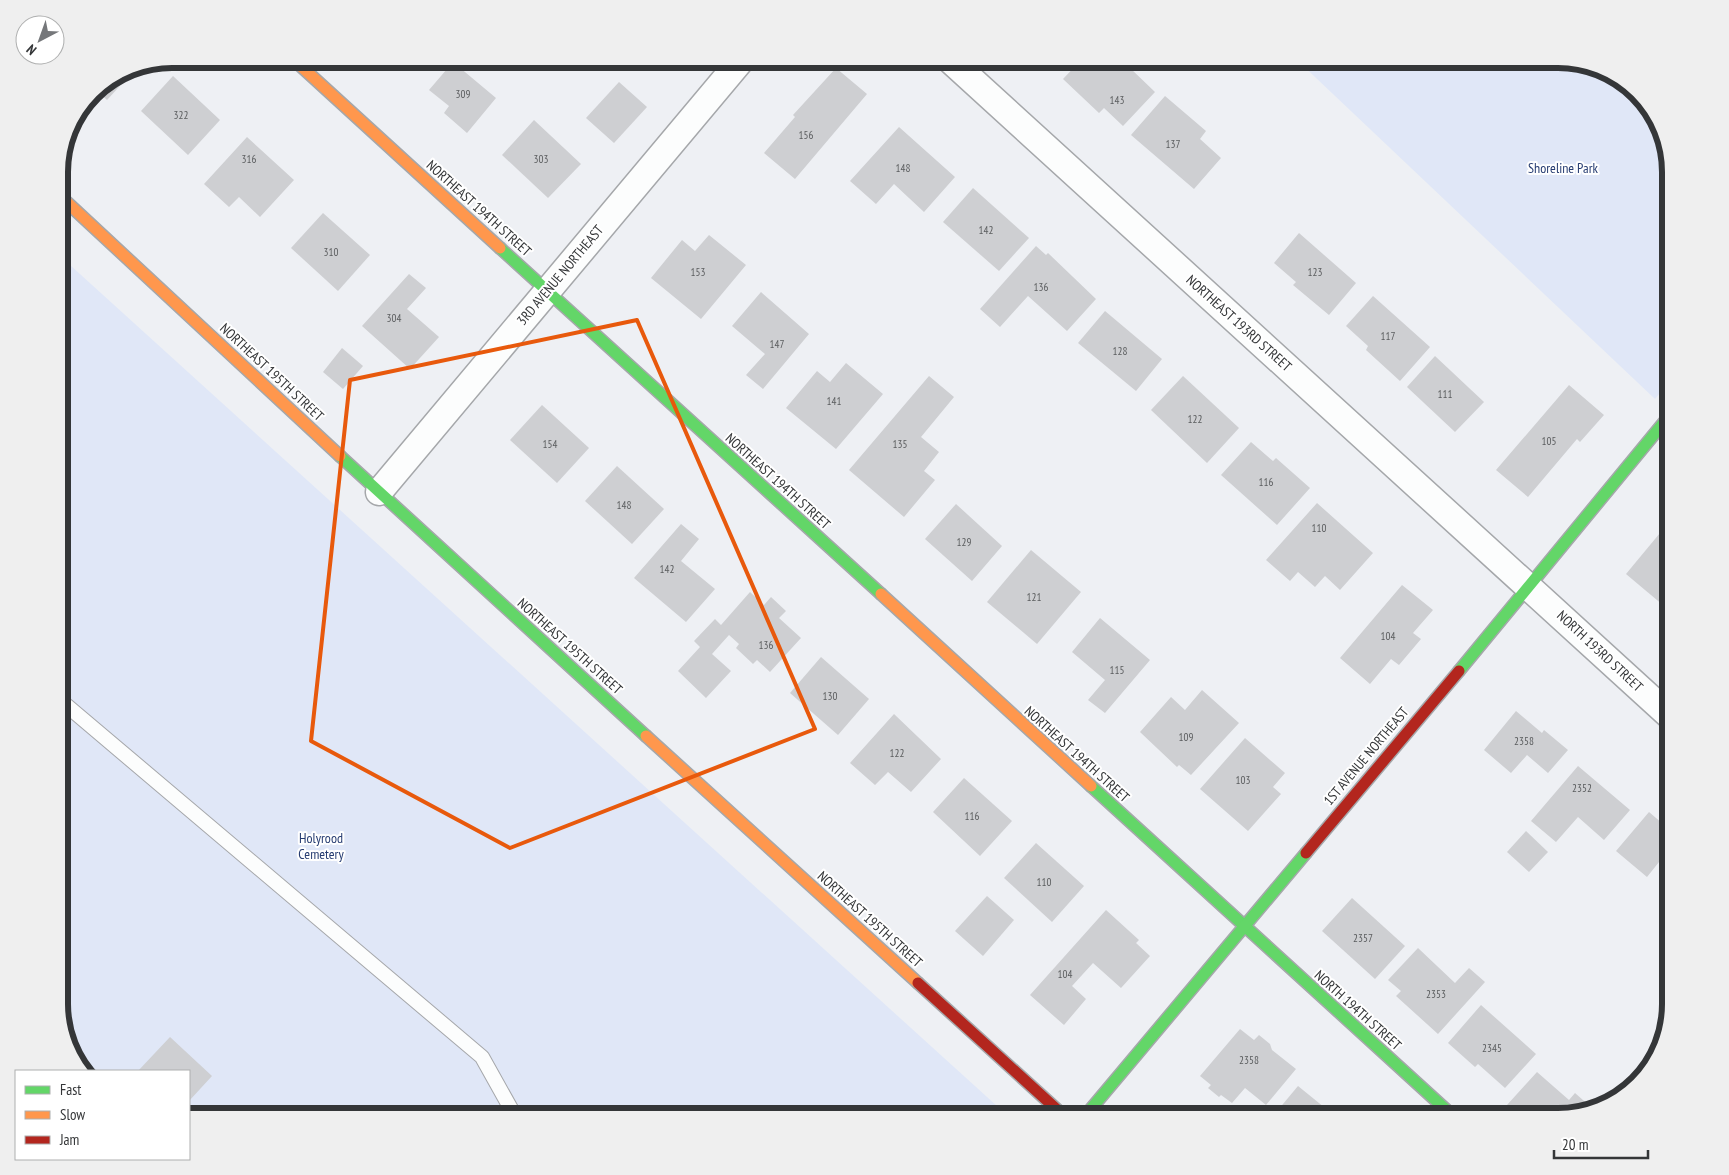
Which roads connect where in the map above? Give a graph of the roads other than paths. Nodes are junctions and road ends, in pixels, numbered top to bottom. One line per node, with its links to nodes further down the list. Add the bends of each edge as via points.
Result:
1 (958, 67): 8 (street, NORTHEAST 193RD STREET)
2 (303, 68): 5 (street, NORTHEAST 194TH STREET)
3 (735, 68): 5 (street, 3RD AVENUE NORTHEAST)
4 (68, 204): 7 (street, NORTHEAST 195TH STREET)
5 (547, 290): 7 (street, 3RD AVENUE NORTHEAST); 11 (street, NORTHEAST 194TH STREET)
6 (1662, 425): 8 (street, 1ST AVENUE NORTHEAST)
7 (379, 492): 13 (street, NORTHEAST 195TH STREET)
8 (1529, 587): 10 (street, NORTH 193RD STREET); 11 (street, 1ST AVENUE NORTHEAST)
9 (68, 707): 12 (lane, via 482,1057)
10 (1662, 709)
11 (1242, 926): 14 (street, 1ST AVENUE NORTHEAST); 15 (street, NORTH 194TH STREET)
12 (511, 1108)
13 (1055, 1108)
14 (1092, 1108)
15 (1444, 1108)

